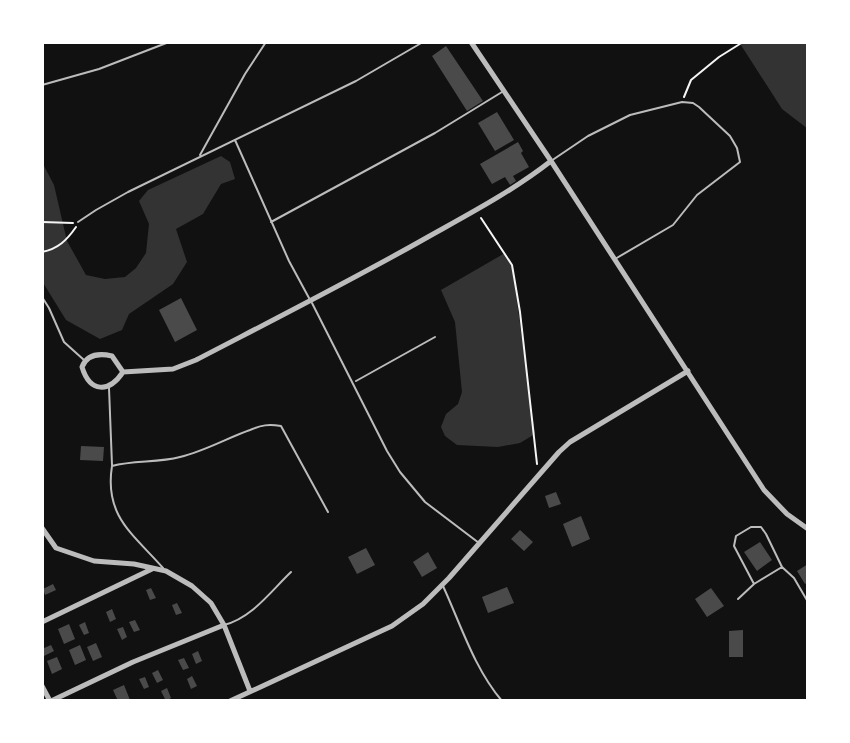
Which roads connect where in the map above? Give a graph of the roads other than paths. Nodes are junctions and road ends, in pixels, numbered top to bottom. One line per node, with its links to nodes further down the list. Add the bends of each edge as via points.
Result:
1 (169, 42): 5 (lane)
2 (266, 42): 8 (lane)
3 (423, 42): 7 (lane)
4 (471, 42): 6 (street)
5 (42, 85)
6 (503, 92): 9 (street); 11 (lane)
7 (235, 140): 8 (lane); 11 (lane)
8 (198, 158): 10 (lane)
9 (551, 161): 12 (street); 12 (lane, via 630,115 682,102 699,107 730,136 740,162 697,195 673,225); 14 (street, via 511,190)
10 (78, 222)
11 (271, 222): 14 (lane)
12 (614, 259): 17 (street)
13 (42, 297): 16 (lane, via 64,342)
14 (310, 301): 18 (street, via 173,369); 19 (lane)
15 (435, 337): 19 (lane)
16 (85, 361): 18 (street, via 112,356); 20 (street, via 82,367 90,382)
17 (688, 371): 24 (street, via 764,490); 25 (street, via 570,442)
18 (123, 372): 20 (street)
19 (353, 383): 25 (lane, via 400,472 425,502)
20 (109, 387): 21 (lane)
21 (112, 466): 22 (lane, via 181,457 266,424 281,426); 28 (lane, via 113,505)
22 (328, 512)
23 (42, 528): 27 (street, via 56,548 94,561)
24 (808, 529)
25 (480, 544): 30 (street)
26 (782, 567): 31 (lane); 31 (lane, via 761,527 736,536 734,546); 33 (lane)
27 (153, 568): 28 (street); 34 (street)
28 (166, 571): 35 (street, via 211,603)
29 (291, 572): 35 (lane, via 258,605)
30 (443, 584): 37 (street, via 392,626); 40 (lane, via 479,667)
31 (754, 584): 32 (lane)
32 (738, 599)
33 (808, 602)
34 (42, 622)
35 (224, 625): 37 (street); 38 (street)
36 (42, 686): 38 (street)
37 (250, 691): 39 (street)
38 (51, 701)
39 (230, 701)
40 (502, 701)

